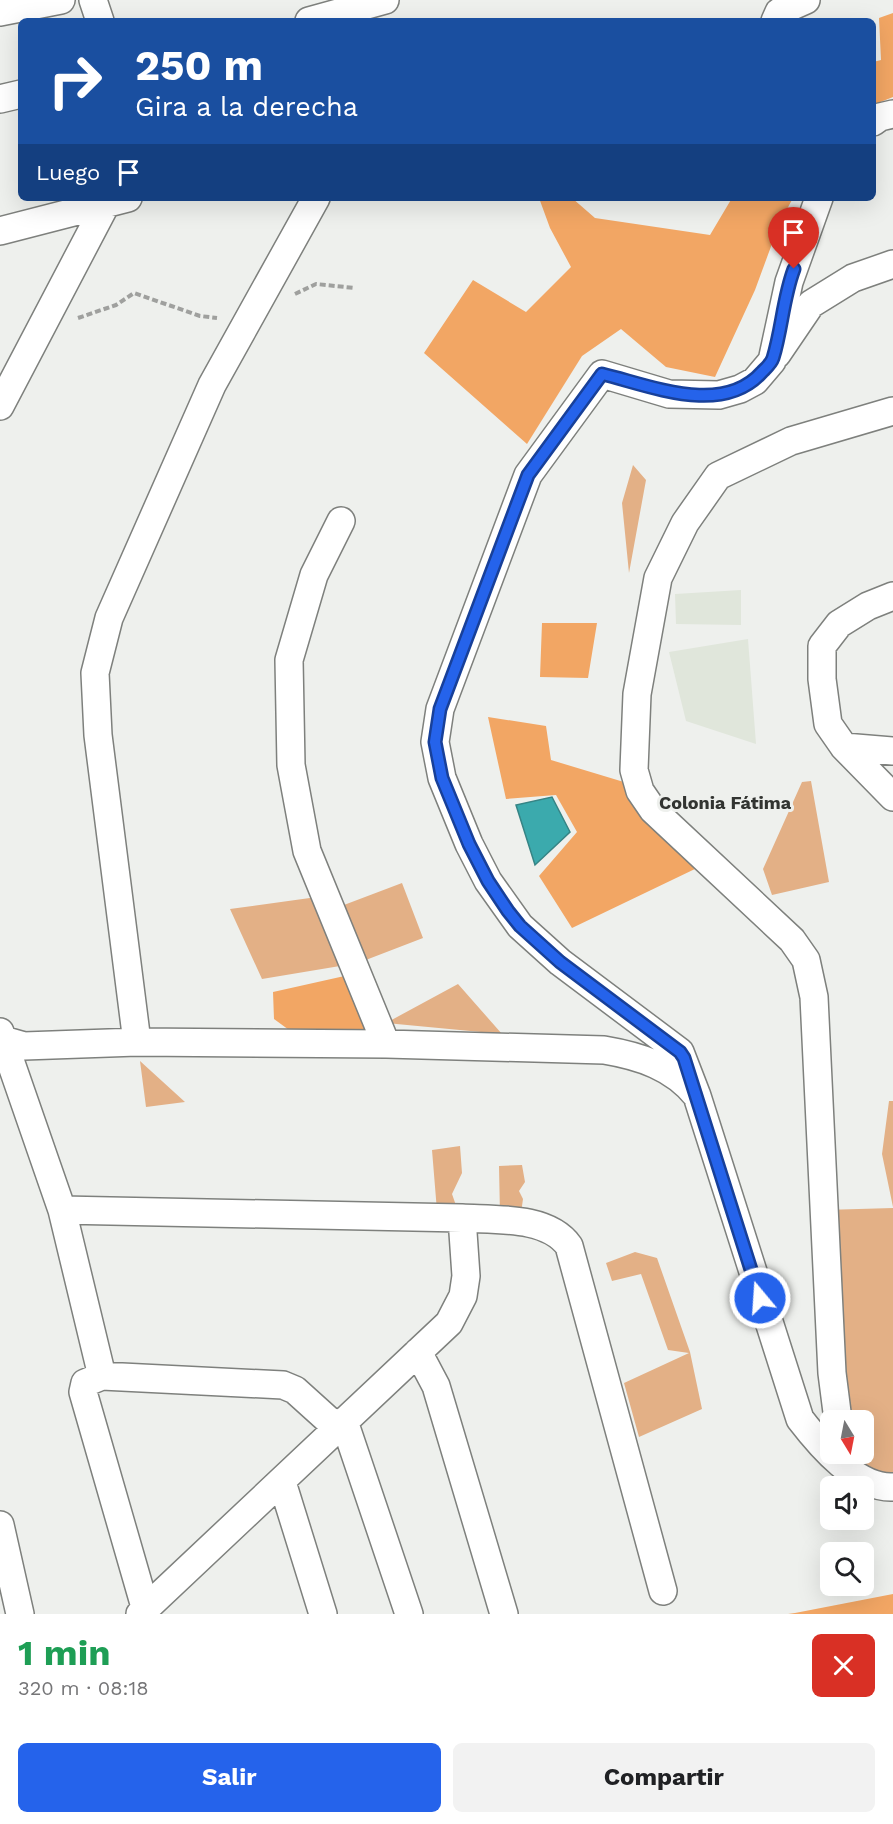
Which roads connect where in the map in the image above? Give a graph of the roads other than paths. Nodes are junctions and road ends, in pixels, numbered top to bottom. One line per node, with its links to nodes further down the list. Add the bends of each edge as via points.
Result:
1 (61, 0): 5 (street)
2 (93, 0): 6 (street)
3 (385, 0): 7 (street)
4 (806, 0): 8 (street, via 779,12)
5 (0, 12)
6 (99, 18)
7 (320, 18)
8 (776, 18)
9 (18, 95): 10 (street)
10 (0, 99)
11 (893, 114): 12 (street)
12 (876, 120)
13 (113, 201): 17 (street)
14 (116, 201): 20 (street)
15 (314, 201): 28 (street, via 212,385 109,618 95,673 98,735)
16 (818, 201): 19 (street, via 789,282)
17 (0, 231)
18 (893, 264): 19 (street, via 853,278 812,304)
19 (772, 361): 30 (street, via 755,381 719,394 669,394 602,374 528,475 440,709 435,742 442,778 469,844 508,911 560,962 680,1052)
20 (0, 406)
21 (893, 411): 35 (street, via 791,441 718,476 685,523 658,578 637,694 634,770 640,791 653,810 792,940 806,960 814,997)
22 (341, 521): 29 (street, via 314,575 289,660 291,765 307,851)
23 (893, 596): 24 (street, via 838,624 822,646 828,724)
24 (844, 747): 25 (street); 26 (street)
25 (893, 751)
26 (893, 797)
27 (2, 1036): 28 (street, via 24,1046); 31 (street)
28 (137, 1042): 29 (street)
29 (386, 1044): 30 (street, via 604,1050 652,1063 678,1077)
30 (697, 1096): 37 (street, via 800,1419 822,1448)
31 (62, 1210): 32 (street); 34 (street)
32 (462, 1218): 33 (street, via 466,1276 463,1296 448,1323); 42 (street, via 511,1221 549,1229 561,1235 569,1246)
33 (418, 1352): 36 (street); 47 (street, via 436,1386)
34 (102, 1376): 36 (street, via 283,1385); 43 (street, via 85,1383 82,1392)
35 (837, 1410)
36 (340, 1424): 38 (street); 46 (street)
37 (858, 1476)
38 (282, 1482): 43 (street); 45 (street)
39 (874, 1482): 40 (street)
40 (893, 1487)
41 (0, 1524): 44 (street)
42 (663, 1591)
43 (143, 1610)
44 (20, 1614)
45 (323, 1614)
46 (409, 1614)
47 (504, 1614)

